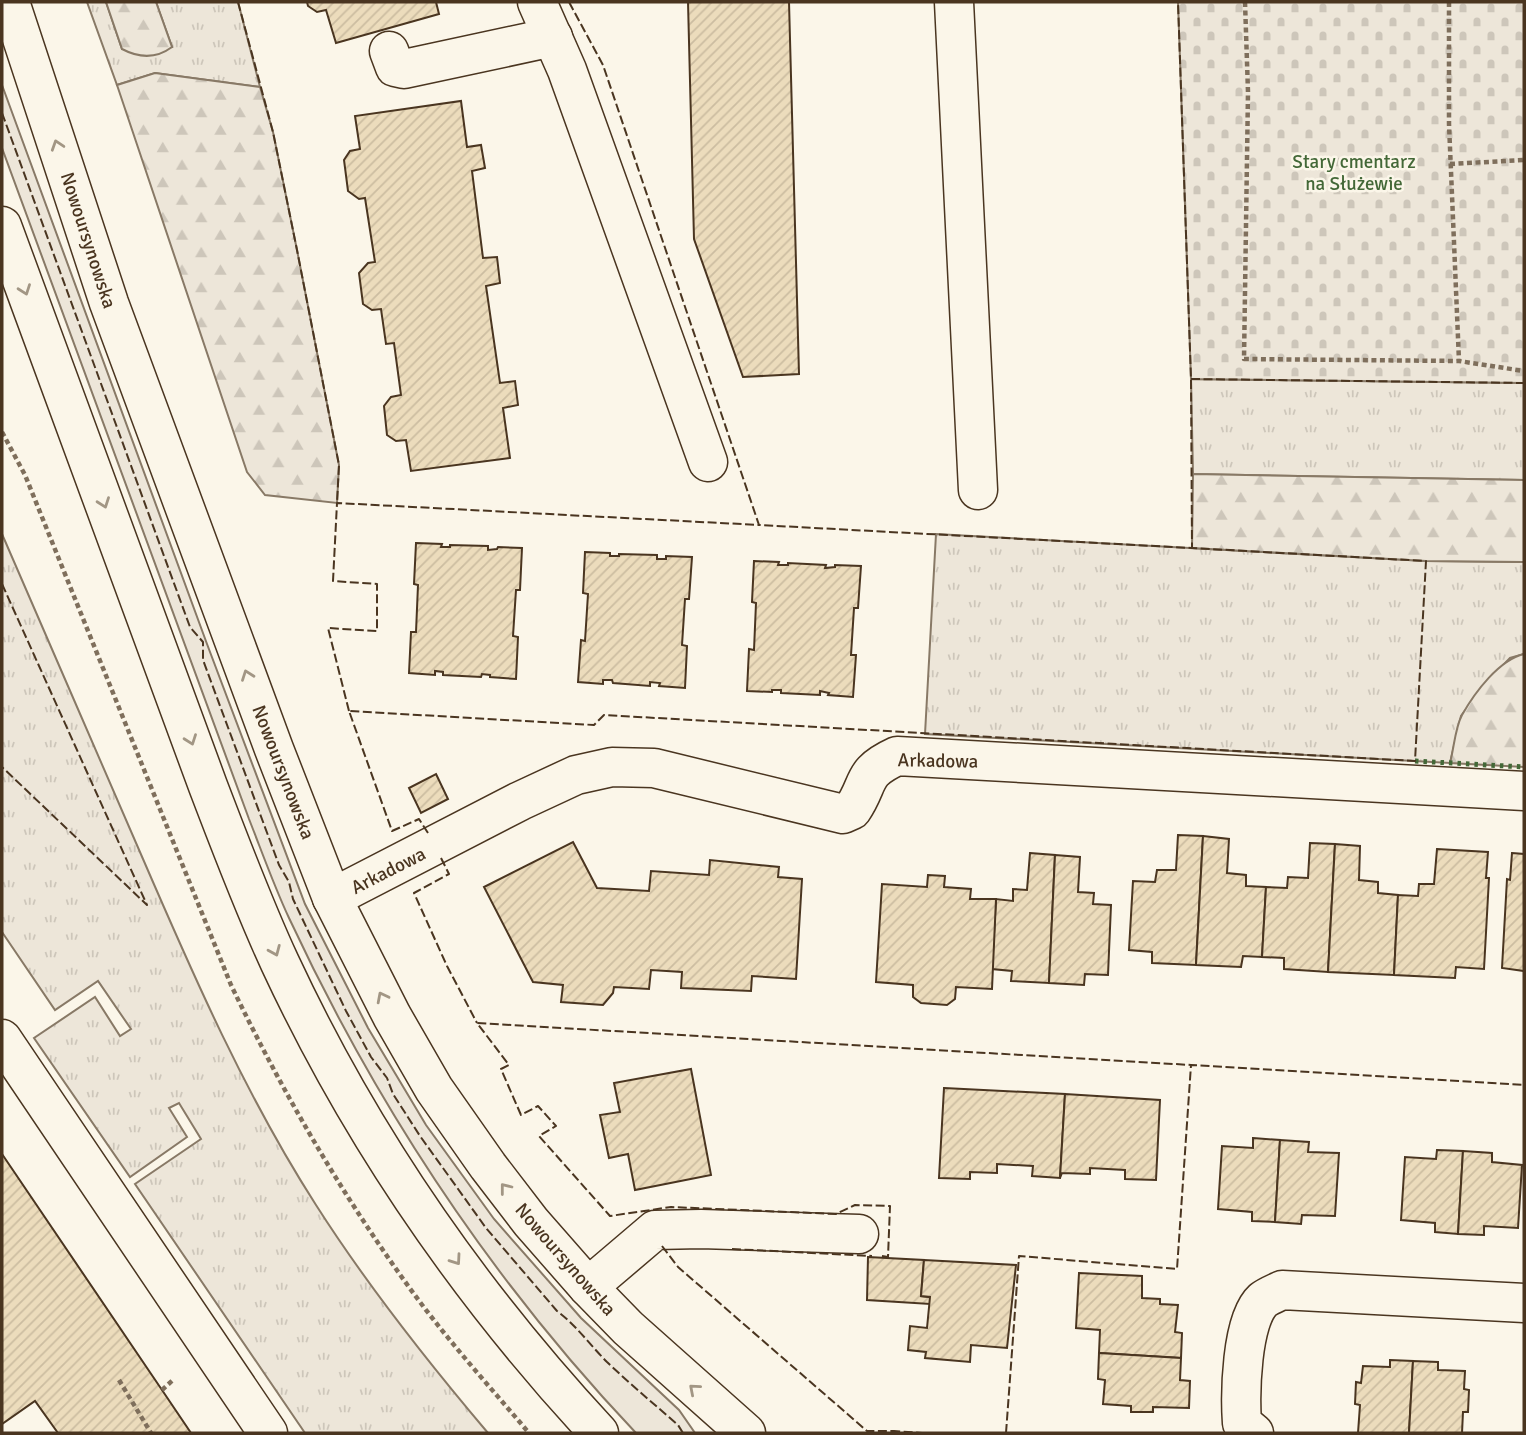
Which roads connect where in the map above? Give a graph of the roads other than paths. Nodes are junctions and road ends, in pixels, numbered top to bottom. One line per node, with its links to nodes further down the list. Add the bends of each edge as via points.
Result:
1 (10, 2): 10 (street, Nowoursynowska, one-way to 1, via 109,303)
2 (537, 2): 4 (street)
3 (954, 2): 8 (street)
4 (552, 37): 5 (street, via 404,69 395,66); 7 (street)
5 (389, 51)
6 (4, 239): 17 (street, one-way to 17, via 242,876 280,963 324,1051 416,1204 519,1343)
7 (708, 462)
8 (978, 491)
9 (1524, 791): 10 (street, Arkadowa, via 897,756 878,764 866,778 852,810 843,814 654,768 612,767 576,775 520,801)
10 (332, 898): 13 (street, Nowoursynowska, one-way to 10, via 531,1222 434,1089 391,1016)
11 (2, 1039): 16 (street)
12 (859, 1234): 13 (street, via 655,1230)
13 (588, 1287): 18 (street, Nowoursynowska, one-way to 13, via 679,1376)
14 (1524, 1303): 15 (street, via 1282,1290 1262,1301 1252,1315 1240,1394)
15 (1243, 1430)
16 (268, 1433)
17 (599, 1433)
18 (746, 1433)

